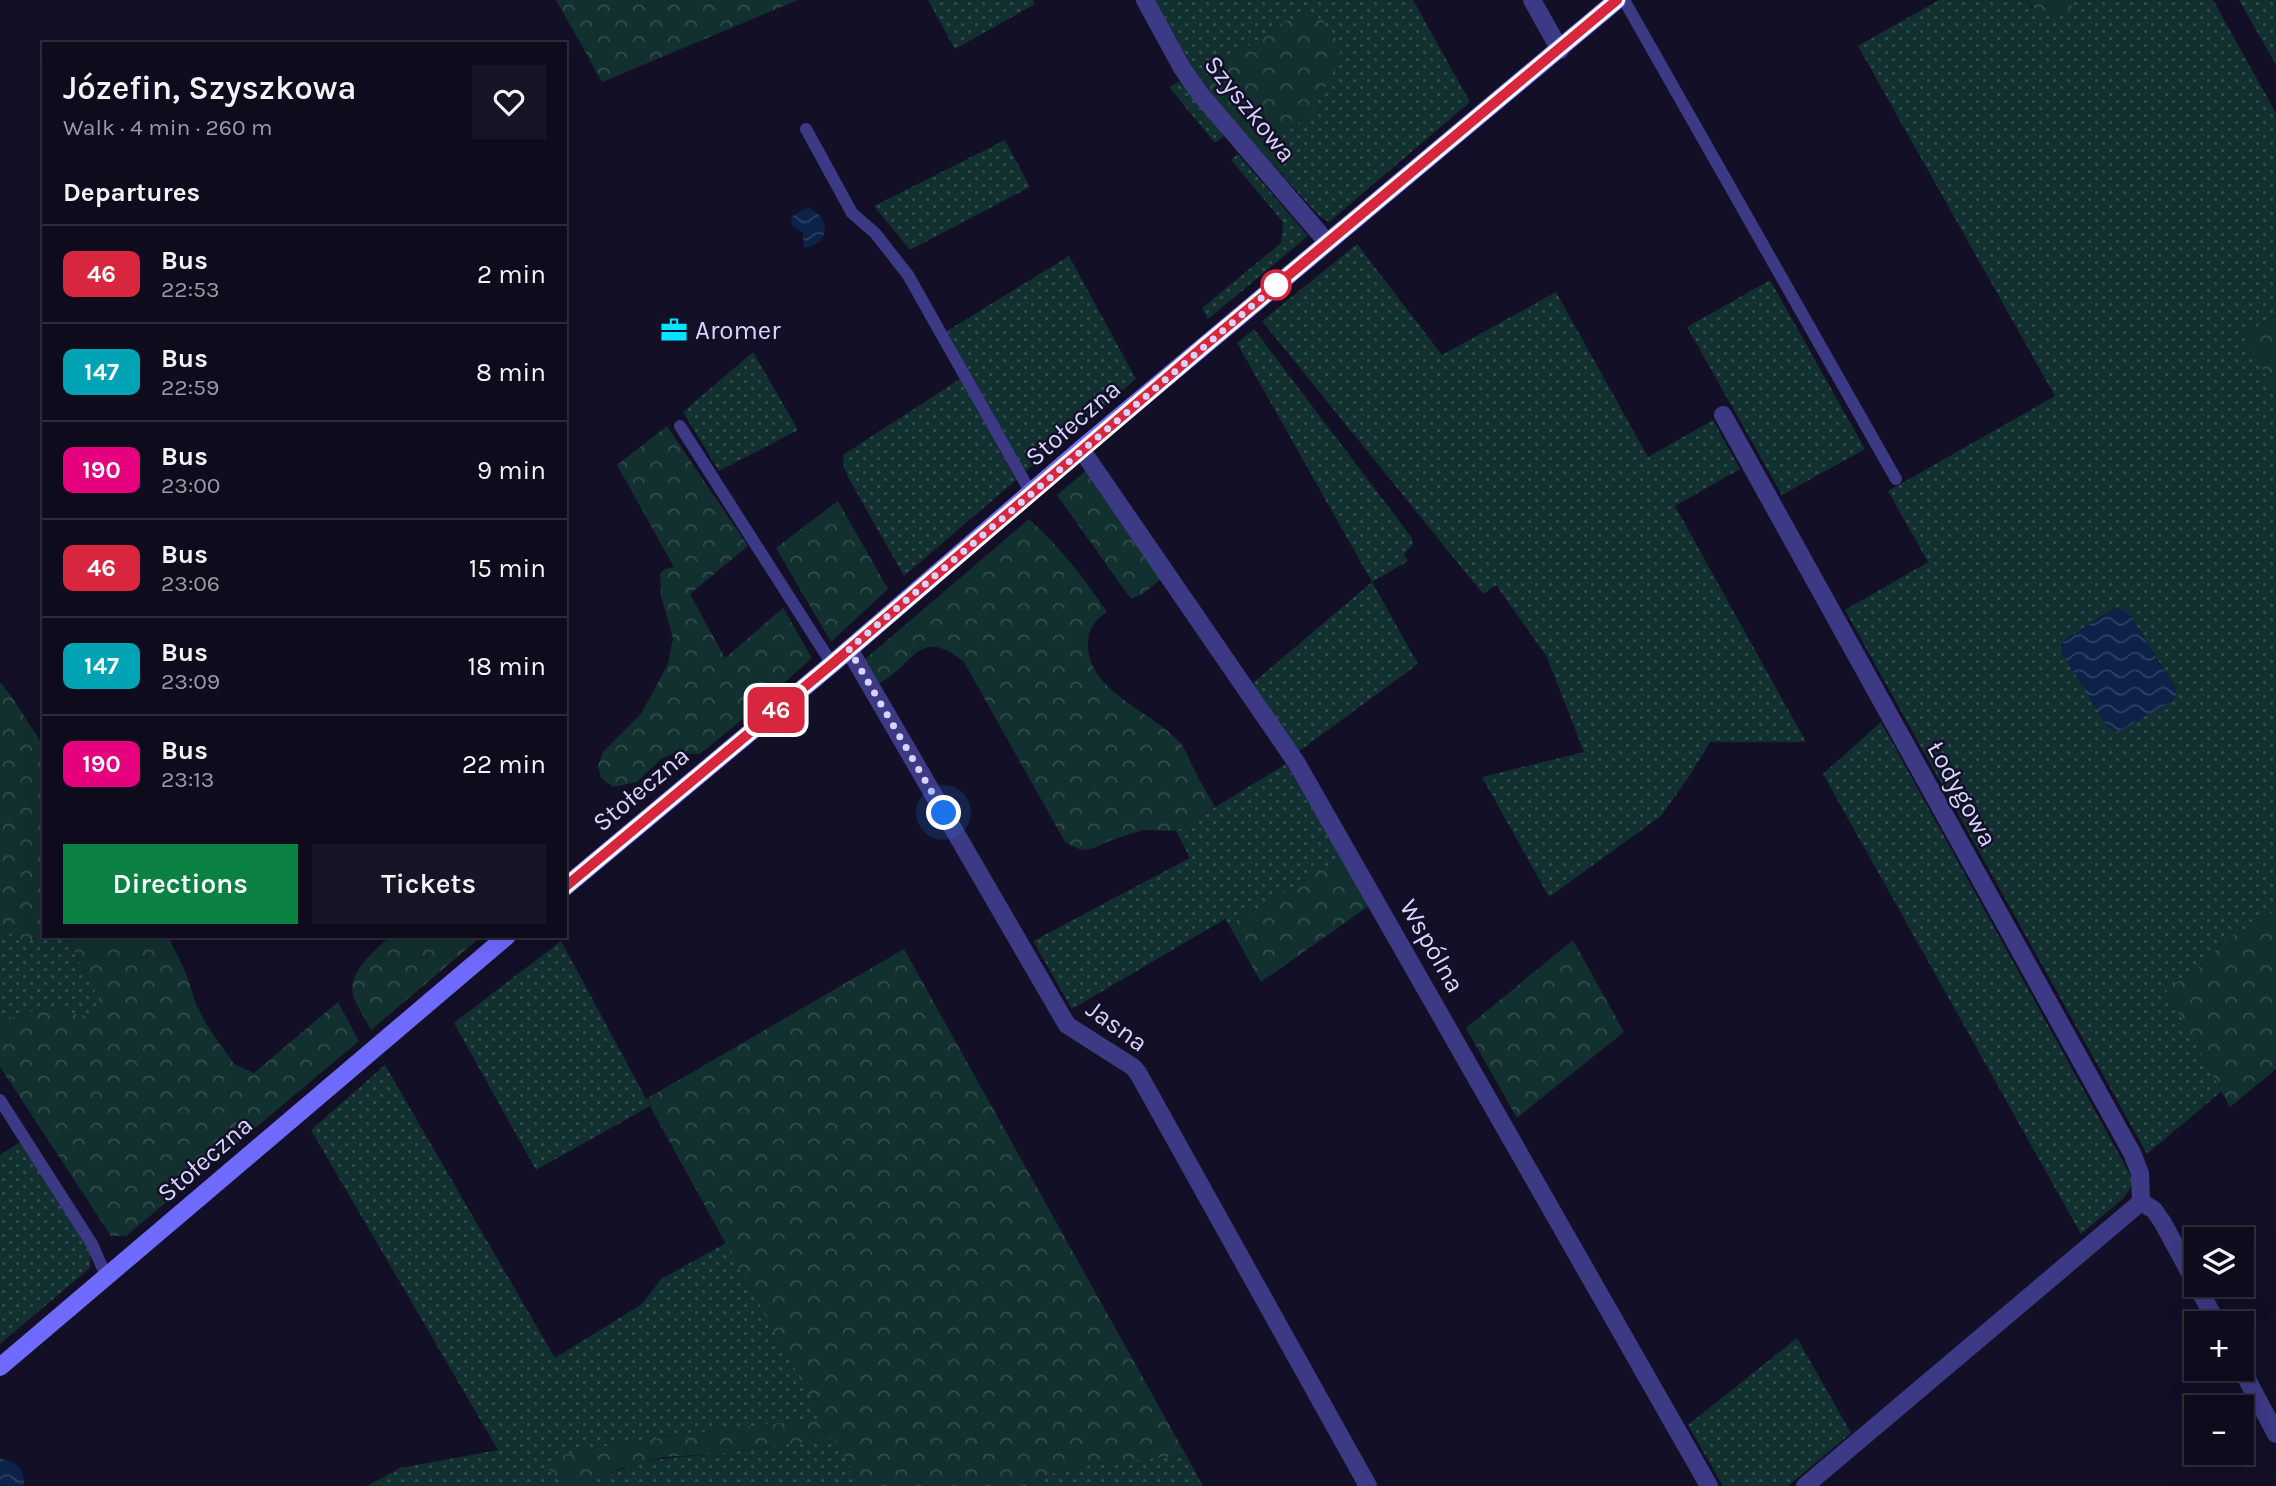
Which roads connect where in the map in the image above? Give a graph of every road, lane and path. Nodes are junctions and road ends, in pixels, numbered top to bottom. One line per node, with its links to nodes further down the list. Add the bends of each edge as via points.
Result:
1 (1145, 0): 7 (street, Szyszkowa, via 1200,94)
2 (1532, 0): 5 (street)
3 (1617, 0): 5 (street, Stołeczna)
4 (1624, 0): 11 (lane)
5 (1559, 50): 7 (street, Stołeczna)
6 (806, 129): 12 (lane, via 852,213 875,233 908,275)
7 (1327, 242): 10 (street, Stołeczna)
8 (1723, 415): 18 (street, Łodygowa, via 2132,1153 2140,1173)
9 (680, 426): 14 (lane)
10 (1081, 449): 12 (street, Stołeczna); 25 (street, Wspólna, via 1296,762)
11 (1896, 479)
12 (1031, 493): 13 (street, Stołeczna)
13 (849, 649): 14 (street, Stołeczna); 24 (street, Jasna, via 1068,1025 1138,1073)
14 (832, 664): 15 (street, Stołeczna)
15 (567, 885)
16 (504, 938): 19 (street, Stołeczna)
17 (0, 1100): 19 (lane, via 92,1244)
18 (2141, 1202): 20 (street, via 2164,1223); 26 (street)
19 (107, 1278): 21 (street, Stołeczna)
20 (2211, 1311)
21 (0, 1367)
22 (2248, 1381): 23 (street)
23 (2276, 1434)
24 (1368, 1486)
25 (1709, 1486)
26 (1805, 1486)

